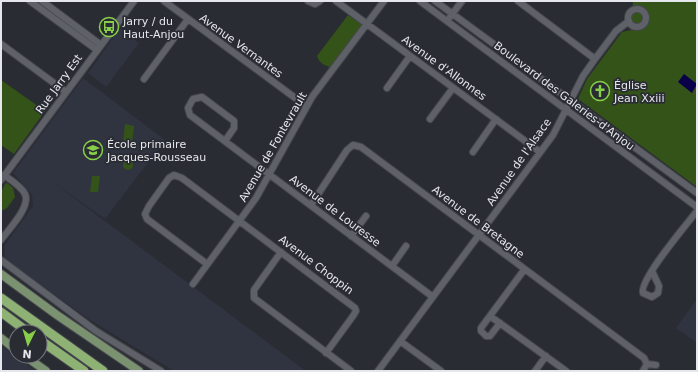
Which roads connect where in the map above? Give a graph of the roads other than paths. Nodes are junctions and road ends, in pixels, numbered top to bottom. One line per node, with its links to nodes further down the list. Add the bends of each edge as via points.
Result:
1 (30, 1): 19 (street)
2 (42, 1): 19 (street)
3 (134, 1): 19 (street, Rue Jarry Est)
4 (164, 1): 14 (street, Avenue Vernantes)
5 (308, 1): 6 (street, via 315,4)
6 (320, 1)
7 (336, 1): 17 (street, Avenue d'Allonnes)
8 (384, 1): 17 (street, Avenue de Fontevrault)
9 (420, 1): 15 (street, Boulevard des Galeries-d'Anjou)
10 (435, 1): 13 (street, Boulevard des Galeries-d'Anjou)
11 (462, 1): 13 (street)
12 (518, 1): 21 (street)
13 (452, 14): 15 (street); 26 (street, Boulevard des Galeries-d'Anjou)
14 (188, 19): 22 (street); 27 (street, Avenue Vernantes)
15 (447, 21): 28 (street, Boulevard des Galeries-d'Anjou)
16 (629, 21): 21 (street, Avenue de l'Alsace, via 616,31)
17 (367, 24): 20 (street, Avenue d'Allonnes); 27 (street, Avenue de Fontevrault)
18 (1, 44): 25 (street)
19 (99, 47): 25 (street, Rue Jarry Est)
20 (410, 56): 23 (street); 24 (street, Avenue d'Allonnes)
21 (595, 59): 26 (street, Avenue de l'Alsace)
22 (144, 79)
23 (387, 88)
24 (453, 88): 29 (street); 30 (street, Avenue d'Allonnes)
25 (66, 92): 37 (street, Rue Jarry Est)
26 (570, 101): 28 (street, Avenue de l'Alsace); 34 (street, Boulevard des Galeries-d'Anjou)
27 (306, 106): 36 (street, Avenue de Fontevrault)
28 (566, 110): 33 (street, Avenue de l'Alsace, via 553,135); 35 (street, Boulevard des Galeries-d'Anjou)
29 (430, 119)
30 (496, 119): 32 (street); 33 (street, Avenue d'Allonnes)
31 (225, 141): 31 (street, Avenue de Louresse, via 188,114 193,99 202,97 234,121 234,128); 36 (street, Avenue de Louresse)
32 (473, 152)
33 (540, 152): 45 (street, Avenue de l'Alsace)
34 (641, 152): 35 (street); 38 (street, Boulevard des Galeries-d'Anjou)
35 (634, 161): 40 (street, Boulevard des Galeries-d'Anjou)
36 (270, 175): 39 (street, Avenue de Louresse); 43 (street, Avenue de Fontevrault)
37 (3, 178): 46 (street, via 20,188 26,196 25,206)
38 (697, 193)
39 (311, 206): 44 (street, Avenue de Louresse); 45 (street, Avenue de Bretagne, via 347,150 357,145)
40 (697, 207)
41 (697, 211): 53 (street)
42 (366, 216): 44 (street)
43 (239, 221): 48 (street, Avenue Choppin); 50 (street, Avenue de Fontevrault); 50 (street, Avenue Choppin, via 178,176 171,176 168,180 146,210 147,218)
44 (351, 236): 51 (street, Avenue de Louresse)
45 (479, 236): 52 (street, Avenue de Bretagne); 56 (street, Avenue de l'Alsace)
46 (1, 240)
47 (406, 246): 51 (street)
48 (281, 252): 64 (street, via 254,290 254,298); 64 (street, Avenue Choppin, via 355,308 353,316)
49 (1, 260): 73 (street, via 96,331)
50 (207, 264): 55 (street, Avenue de Fontevrault)
51 (392, 266): 56 (street, Avenue de Louresse)
52 (524, 270): 59 (street); 67 (street, Avenue de Bretagne, via 644,358)
53 (652, 271)
54 (1, 274): 72 (main road)
55 (193, 284)
56 (433, 297): 62 (street, Avenue de l'Alsace)
57 (1, 298): 71 (highway)
58 (1, 312): 61 (highway)
59 (490, 316): 60 (street); 60 (street, via 480,330 486,336 491,335)
60 (500, 323): 65 (street)
61 (17, 324)
62 (400, 341): 75 (street, Avenue de l'Alsace); 76 (street)
63 (48, 346): 70 (highway)
64 (326, 353): 74 (street)
65 (546, 356): 77 (street); 78 (street)
66 (36, 364): 69 (main road)
67 (647, 364): 68 (street); 79 (street)
68 (656, 365)
69 (46, 371)
70 (84, 371)
71 (103, 371)
72 (139, 371)
73 (160, 371)
74 (351, 371)
75 (378, 371)
76 (442, 371)
77 (535, 371)
78 (566, 371)
79 (643, 371)

